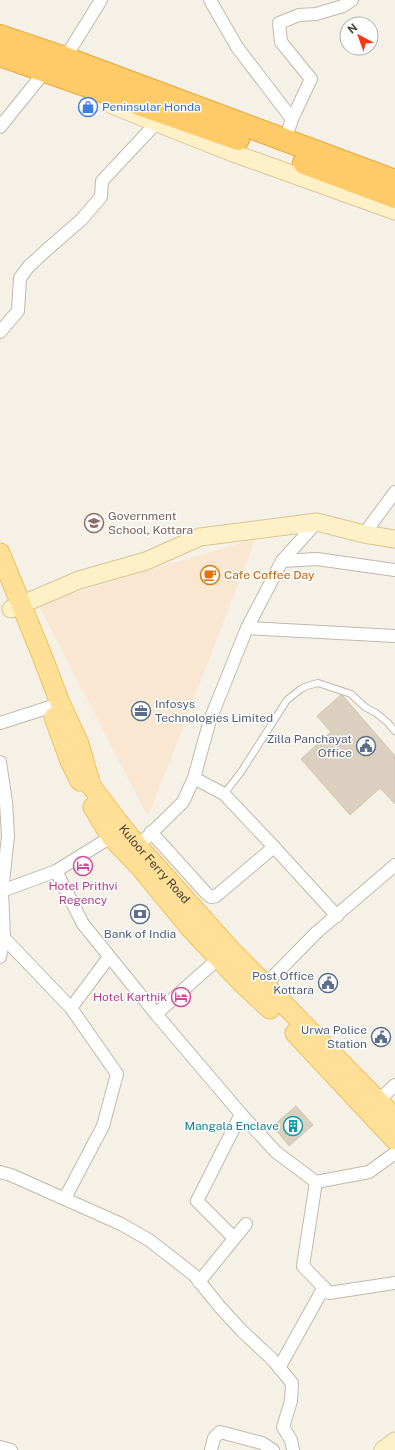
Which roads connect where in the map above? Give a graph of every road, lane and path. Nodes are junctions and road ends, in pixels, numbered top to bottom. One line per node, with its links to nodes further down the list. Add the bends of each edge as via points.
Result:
1 (101, 0): 6 (street)
2 (210, 0): 10 (street, via 237,47)
3 (352, 0): 10 (street, via 343,6 316,14 299,14 280,22 282,42 311,79)
4 (0, 36): 6 (highway)
5 (0, 55): 8 (highway)
6 (65, 58): 12 (highway)
7 (0, 65): 8 (street)
8 (43, 74): 9 (highway); 11 (street)
9 (161, 118): 14 (highway); 15 (street, via 240,155); 16 (street, via 102,181 101,197 81,220 29,266 20,278 18,311)
10 (292, 119): 12 (street)
11 (0, 127)
12 (285, 140): 13 (highway)
13 (395, 181)
14 (395, 197)
15 (395, 211)
16 (0, 332)
17 (395, 492): 19 (street)
18 (317, 522): 19 (street); 21 (street); 24 (street, via 200,537 146,560 79,580)
19 (364, 534): 20 (street)
20 (395, 539)
21 (282, 562): 23 (street, via 317,559); 25 (street)
22 (1, 568): 24 (main road, Kuloor Ferry Road)
23 (395, 570)
24 (17, 607): 27 (main road, Kuloor Ferry Road); 35 (main road, Kuloor Ferry Road, via 79,744 91,786)
25 (247, 628): 26 (street); 31 (street, via 210,720)
26 (395, 636)
27 (50, 707): 28 (street); 34 (main road, Kuloor Ferry Road, via 70,761)
28 (0, 723)
29 (395, 731): 32 (lane, via 351,694 318,683 307,686 287,700 242,772)
30 (0, 762): 39 (street, via 8,836)
31 (194, 778): 32 (street); 33 (street, via 183,802)
32 (224, 794): 36 (street)
33 (151, 832): 35 (street); 36 (street, via 211,897 216,896)
34 (111, 837): 38 (street); 44 (main road, Kuloor Ferry Road)
35 (138, 846): 45 (main road, Kuloor Ferry Road, via 228,948)
36 (274, 846): 40 (street)
37 (395, 866): 40 (street)
38 (56, 872): 39 (street); 43 (street, via 83,924)
39 (1, 891): 41 (street)
40 (337, 916): 45 (street, via 317,932)
41 (4, 938): 42 (street); 46 (street)
42 (0, 957)
43 (109, 957): 46 (street); 47 (street)
44 (219, 958): 45 (main road, Kuloor Ferry Road); 47 (street)
45 (259, 990): 49 (main road, Kuloor Ferry Road); 52 (main road, Kuloor Ferry Road, via 296,1034)
46 (71, 1008): 56 (street, via 117,1074 103,1126)
47 (156, 1014): 50 (street)
48 (395, 1085): 49 (street)
49 (384, 1098): 51 (main road, Kuloor Ferry Road)
50 (241, 1114): 55 (street, via 276,1152); 58 (street, via 197,1201)
51 (395, 1118)
52 (395, 1140)
53 (395, 1154): 55 (street, via 369,1172)
54 (0, 1172): 56 (street)
55 (316, 1182): 61 (street, via 303,1266)
56 (65, 1198): 59 (street, via 149,1240)
57 (246, 1224): 58 (street)
58 (234, 1238): 59 (street)
59 (200, 1282): 62 (street)
60 (395, 1282): 61 (street, via 329,1292)
61 (324, 1287): 62 (street)
62 (279, 1368): 68 (street, via 292,1382 291,1401 283,1427)
63 (395, 1441): 69 (street)
64 (0, 1447): 65 (street)
65 (11, 1450)
66 (211, 1450): 67 (street, via 214,1438 220,1432 262,1443)
67 (273, 1450)
68 (294, 1450)
69 (383, 1450)

